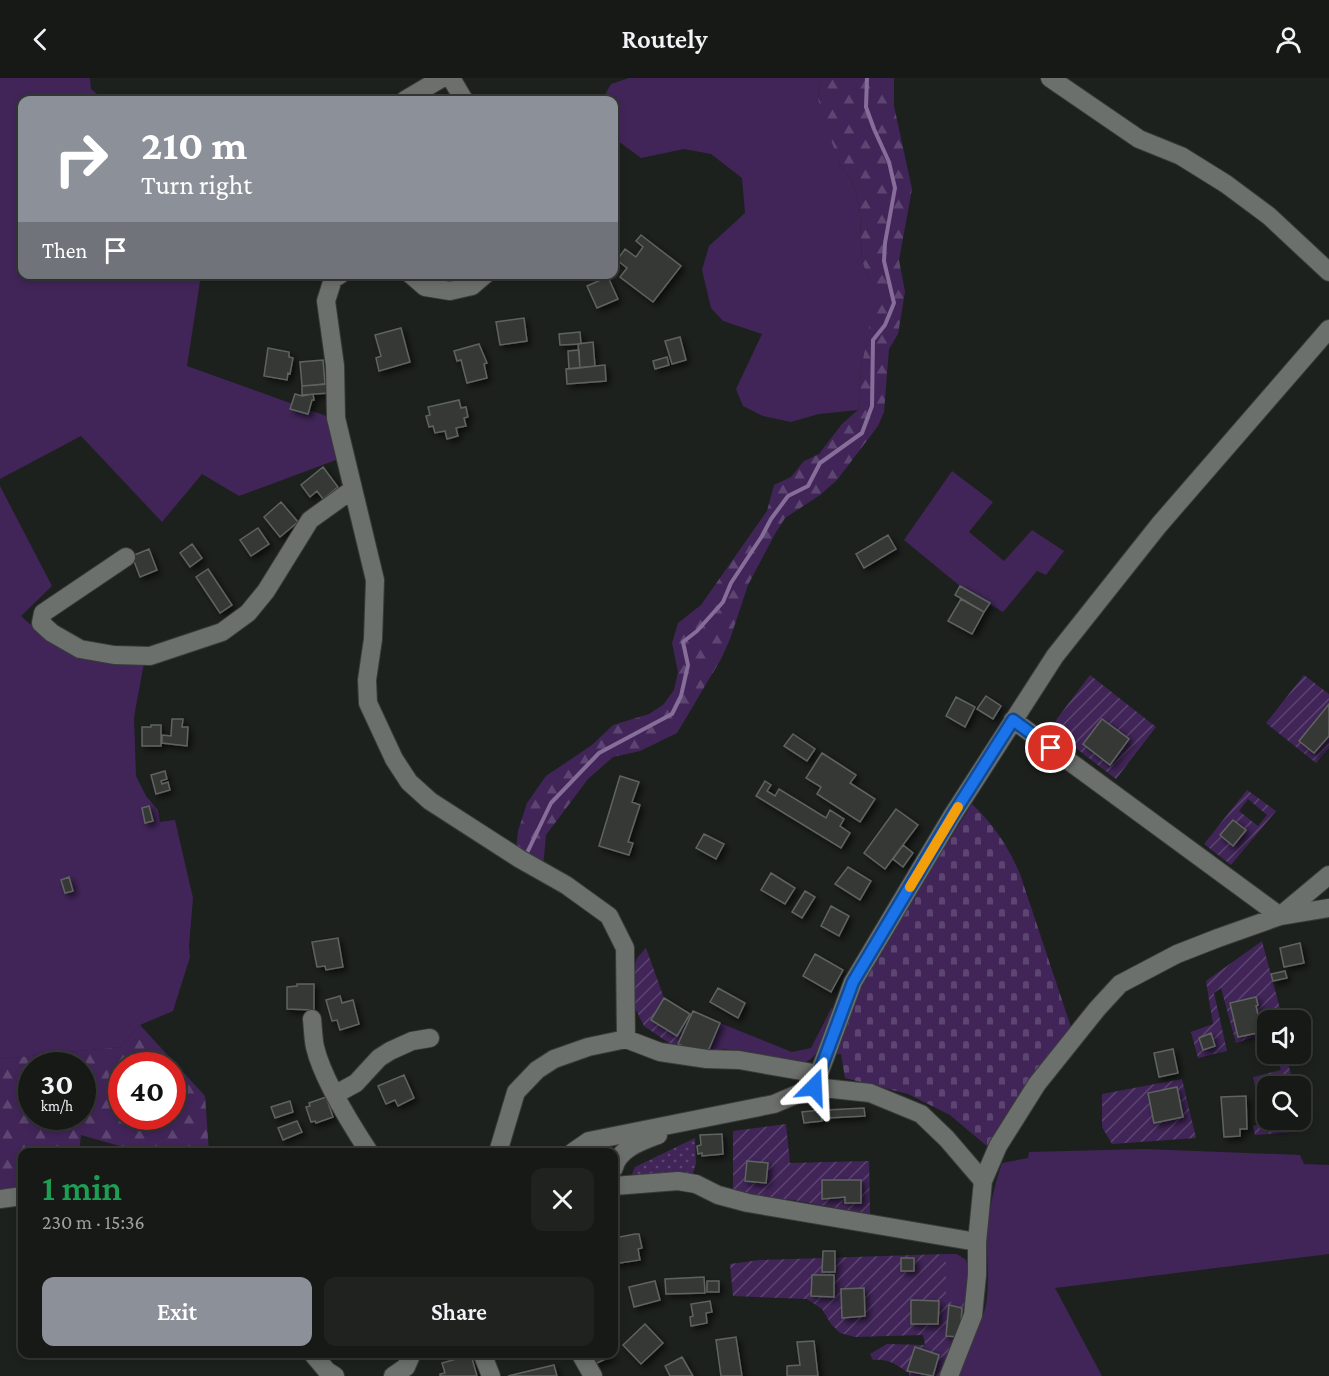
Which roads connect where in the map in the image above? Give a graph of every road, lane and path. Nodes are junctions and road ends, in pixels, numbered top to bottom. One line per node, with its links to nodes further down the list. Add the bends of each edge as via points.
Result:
1 (442, 78): 4 (street)
2 (451, 78): 5 (street)
3 (1050, 78): 6 (street, via 1139,139 1181,156 1226,184 1269,216)
4 (412, 96)
5 (462, 96)
6 (1329, 272)
7 (333, 279): 11 (street, via 326,301 335,366 336,418)
8 (480, 279): 9 (street, via 472,286 450,291)
9 (422, 281)
10 (1329, 329): 13 (street, via 1144,543 1055,656)
11 (353, 489): 12 (street, via 310,520 266,591 248,613 222,632 150,656 114,655 80,649 41,623 43,613); 19 (street, via 375,580 367,692 379,731 409,782 430,801 609,915 625,948)
12 (126, 557)
13 (1013, 720): 16 (street); 20 (street, via 853,982)
14 (1329, 875): 16 (street)
15 (1329, 908): 16 (street)
16 (1280, 916): 27 (street, via 1177,954 1120,984 1037,1084 998,1146)
17 (312, 1019): 21 (street, via 315,1047)
18 (430, 1038): 21 (street, via 390,1051 356,1083)
19 (626, 1039): 20 (street, via 660,1052 740,1060); 24 (street, via 588,1047 554,1059 537,1070 516,1092)
20 (816, 1081): 22 (street, via 774,1104); 27 (street, via 870,1093 921,1114)
21 (336, 1094): 23 (street)
22 (699, 1118): 25 (street, via 589,1141); 26 (street, via 633,1145)
23 (367, 1148)
24 (499, 1148)
25 (579, 1148)
26 (618, 1159)
27 (983, 1181): 31 (street)
28 (618, 1186): 31 (street, via 678,1181 747,1203)
29 (18, 1197): 30 (street)
30 (0, 1199)
31 (977, 1242): 40 (street, via 973,1315)
32 (316, 1358): 36 (street)
33 (410, 1358): 37 (street, via 406,1367)
34 (484, 1358): 38 (street)
35 (583, 1358): 39 (street)
36 (335, 1376)
37 (393, 1376)
38 (490, 1376)
39 (593, 1376)
40 (949, 1376)

